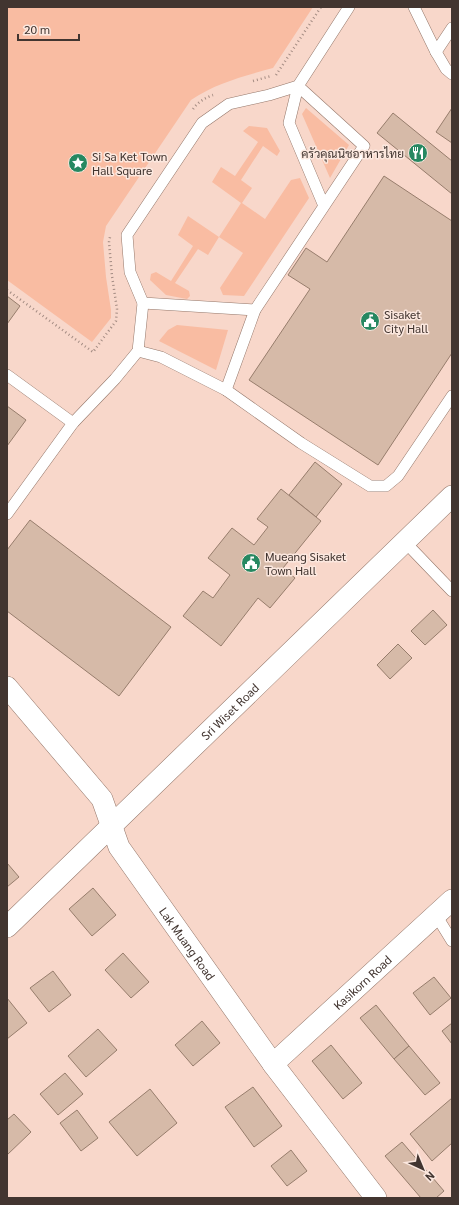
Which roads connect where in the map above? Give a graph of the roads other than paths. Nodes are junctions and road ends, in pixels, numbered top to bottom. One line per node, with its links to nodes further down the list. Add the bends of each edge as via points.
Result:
1 (349, 7): 6 (lane)
2 (414, 7): 4 (lane)
3 (452, 28): 4 (lane)
4 (436, 52): 5 (lane)
5 (452, 74)
6 (298, 86): 7 (lane, via 289,123); 7 (lane, via 364,146); 8 (lane, via 229,104 202,123 126,235 130,272)
7 (324, 206): 9 (lane)
8 (142, 303): 9 (lane); 10 (lane)
9 (255, 310): 12 (lane)
10 (138, 351): 12 (lane, via 161,357); 14 (lane)
11 (7, 376): 14 (lane)
12 (226, 390): 13 (lane, via 301,443 370,486 386,486 398,476)
13 (452, 396)
14 (73, 423): 16 (lane)
15 (452, 496): 17 (street, Sri Wiset Road)
16 (7, 514)
17 (405, 542): 18 (lane); 20 (street, Sri Wiset Road)
18 (452, 591)
19 (7, 687): 20 (street, Lak Muang Road, via 102,799)
20 (112, 825): 23 (street, Sri Wiset Road); 25 (street, Lak Muang Road, via 119,847)
21 (452, 900): 22 (street, Kasikorn Road)
22 (436, 915): 24 (lane); 25 (street, Kasikorn Road)
23 (7, 927)
24 (452, 941)
25 (273, 1064): 26 (street, Lak Muang Road)
26 (376, 1198)

